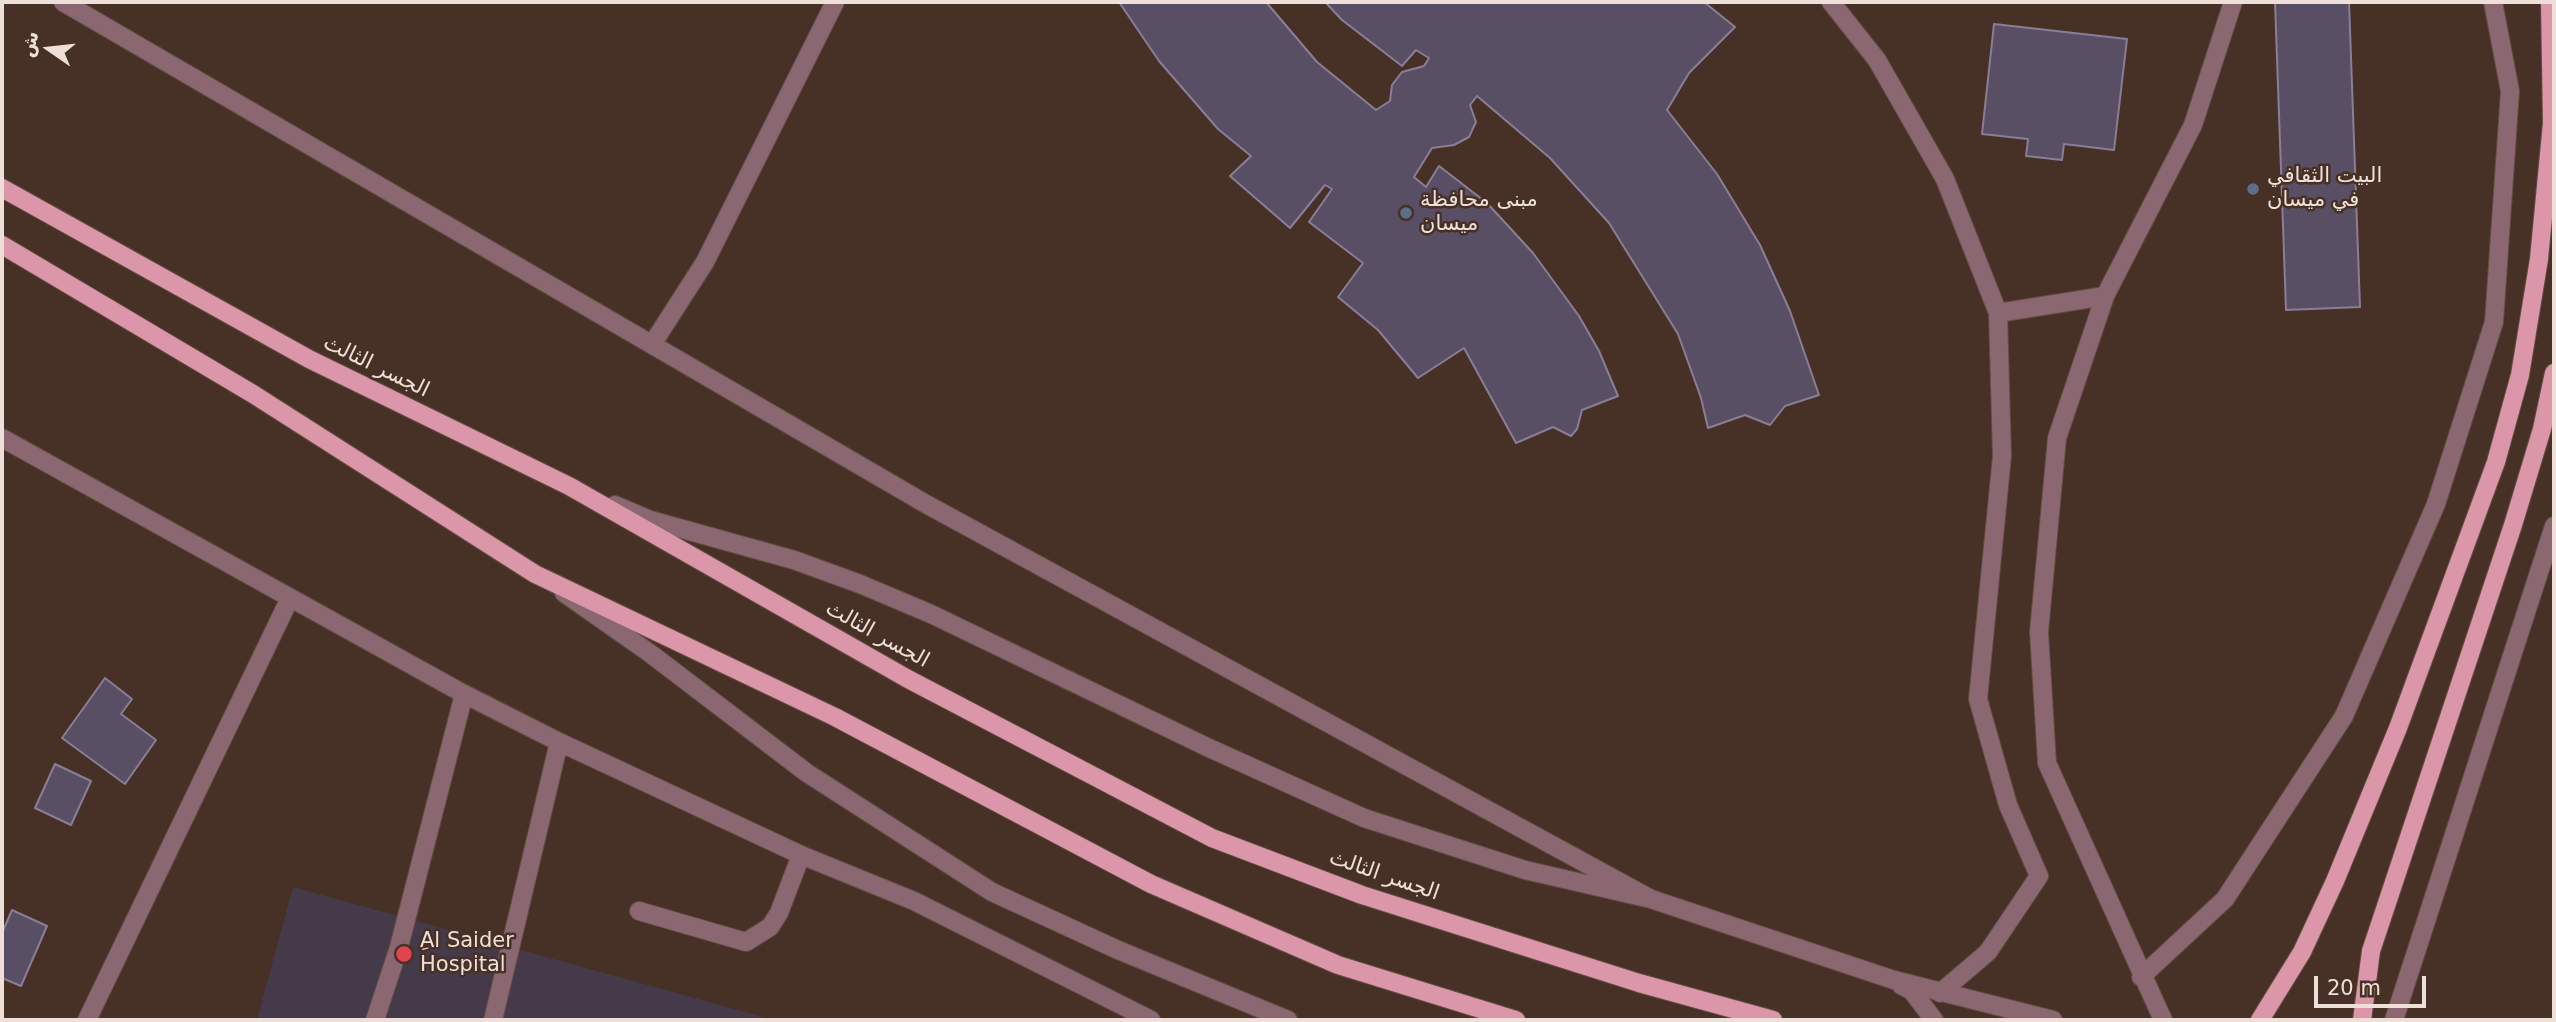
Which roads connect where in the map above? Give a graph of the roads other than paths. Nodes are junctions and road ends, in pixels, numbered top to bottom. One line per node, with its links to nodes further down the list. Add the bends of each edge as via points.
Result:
1 (63, 2): 11 (street)
2 (835, 2): 11 (street, via 705,261)
3 (1831, 2): 10 (street, via 1878,60 1945,180)
4 (2233, 2): 9 (street, via 2193,125)
5 (2493, 2): 23 (street, via 2510,91 2494,322 2436,504 2344,716 2225,899)
6 (2550, 2): 36 (main road, via 2552,123 2539,259 2520,376 2496,462 2398,728 2335,881 2302,952)
7 (2, 188): 14 (main road, الجسر الثالث, via 309,359)
8 (2, 245): 16 (main road, via 253,394)
9 (2105, 296): 10 (street); 23 (street, via 2057,438 2039,632 2047,763)
10 (1998, 313): 25 (street, via 2002,456 1978,699 2008,805 2039,876 1988,952)
11 (653, 343): 21 (street, via 926,504)
12 (2554, 373): 37 (main road, via 2512,525 2371,951)
13 (2, 438): 17 (street)
14 (569, 486): 21 (street, via 650,520 860,584 1364,818 1524,870); 32 (main road, الجسر الثالث, via 908,679 1212,838 1362,895 1639,983)
15 (2554, 526): 38 (street)
16 (535, 574): 30 (street, via 651,653 807,773 992,891 1118,950); 31 (main road, via 835,718 1151,884 1338,965)
17 (290, 598): 18 (street); 26 (street)
18 (464, 694): 19 (street); 27 (street, via 399,947)
19 (559, 742): 20 (street); 28 (street)
20 (801, 855): 22 (street, via 779,913 770,927 747,942); 29 (street, via 914,901)
21 (1651, 899): 24 (street)
22 (639, 911)
23 (2141, 977): 35 (street)
24 (1894, 980): 25 (street); 33 (street, via 1912,991)
25 (1940, 993): 34 (street)
26 (87, 1020)
27 (375, 1020)
28 (493, 1020)
29 (1151, 1020)
30 (1288, 1020)
31 (1516, 1020)
32 (1773, 1020)
33 (1934, 1020)
34 (2053, 1020)
35 (2163, 1020)
36 (2260, 1020)
37 (2362, 1020)
38 (2394, 1020)

